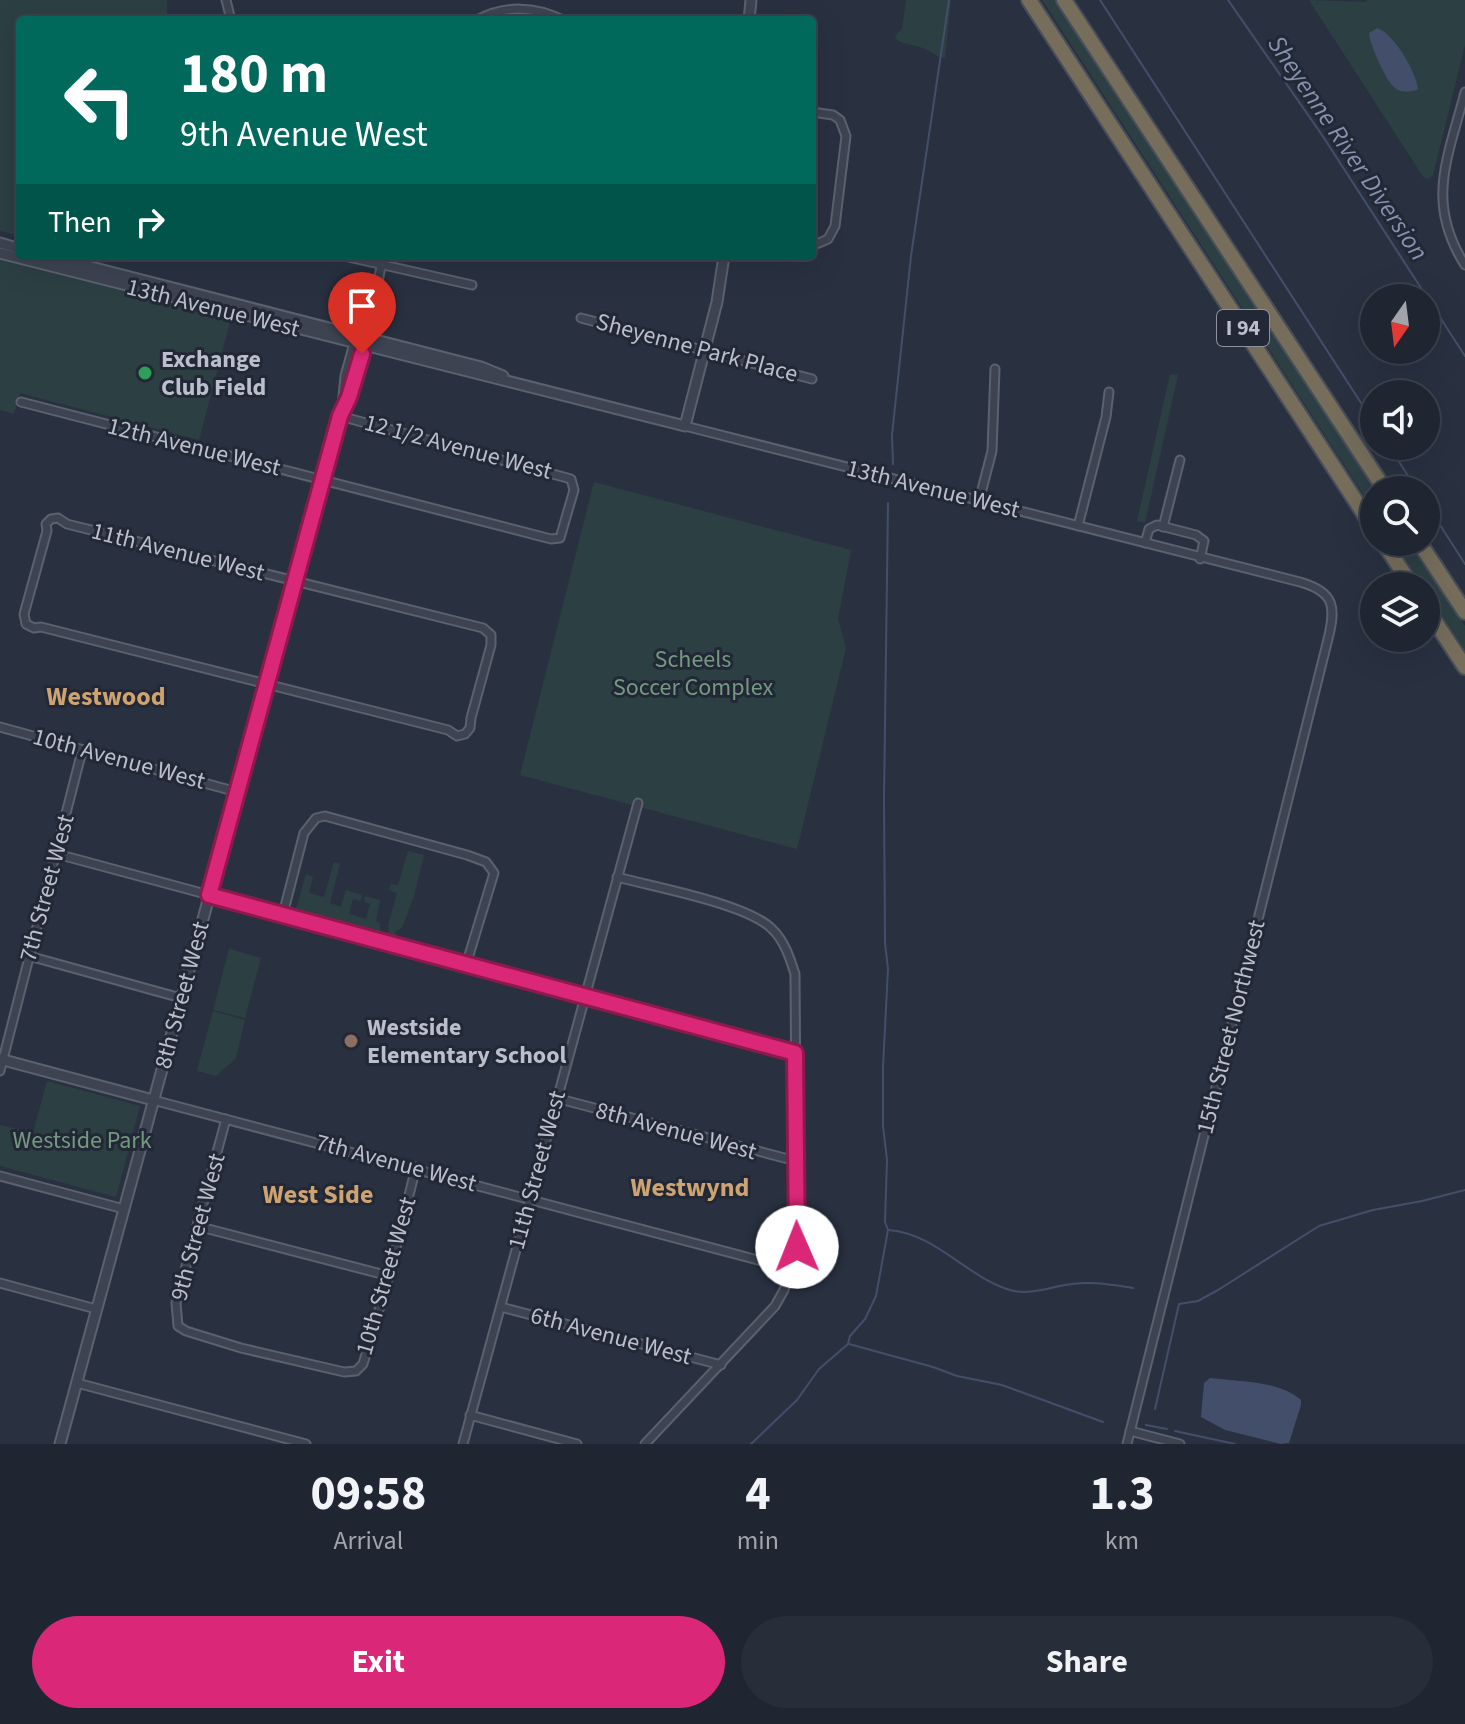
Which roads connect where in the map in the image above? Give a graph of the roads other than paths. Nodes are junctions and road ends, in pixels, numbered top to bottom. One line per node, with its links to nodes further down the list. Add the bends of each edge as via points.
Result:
1 (1029, 0): 30 (highway, I 94)
2 (1064, 0): 26 (highway, I 94)
3 (487, 16): 4 (street, via 515,9)
4 (555, 16)
5 (1465, 92): 13 (street, via 1441,195 1447,231)
6 (816, 113): 7 (street, via 840,120 846,136 835,226 828,239)
7 (816, 244)
8 (29, 260): 17 (street, 13th Avenue West)
9 (63, 260): 17 (street, 13th Avenue West)
10 (359, 260): 14 (street)
11 (382, 260): 14 (street, 8th Street West)
12 (723, 260): 18 (street)
13 (1465, 265)
14 (381, 266): 15 (street); 17 (street, 8th Street West, via 374,310)
15 (472, 285)
16 (581, 318): 18 (street, Sheyenne Park Place)
17 (361, 341): 23 (street, 8th Street West, via 344,386); 24 (street, 13th Avenue West)
18 (705, 350): 20 (street, Sheyenne Park Place); 24 (street)
19 (995, 369): 29 (street, via 992,451)
20 (812, 379)
21 (1109, 392): 31 (street)
22 (21, 402): 27 (street, 12th Avenue West)
23 (342, 412): 27 (street, 8th Street West); 28 (street, 12 1/2 Avenue West, via 561,475 571,479)
24 (685, 426): 29 (street, 13th Avenue West)
25 (1180, 460): 32 (street)
26 (1376, 476)
27 (324, 479): 28 (street, 12th Avenue West, via 551,539 560,538); 36 (street, 8th Street West)
28 (571, 500)
29 (979, 501): 31 (street, 13th Avenue West)
30 (1360, 508)
31 (1078, 526): 33 (street, 13th Avenue West)
32 (1163, 527): 33 (street, via 1152,525); 35 (street, via 1202,538)
33 (1145, 543): 35 (street, 13th Avenue West)
34 (1428, 556): 38 (highway)
35 (1200, 559): 37 (street, 13th Avenue West, via 1313,586 1329,598)
36 (296, 583): 41 (street, 8th Street West); 41 (street, 11th Avenue West, via 483,628 491,635 470,728 457,736); 41 (street, 11th Avenue West, via 58,518 46,524 26,624)
37 (1333, 611): 75 (street, 15th Street Northwest)
38 (1465, 612)
39 (1440, 629): 40 (highway)
40 (1465, 667)
41 (268, 685): 44 (street, 8th Street West)
42 (0, 727): 43 (street, 10th Avenue West)
43 (82, 751): 44 (street, 10th Avenue West); 46 (street, 7th Street West)
44 (237, 792): 48 (street, 8th Street West)
45 (638, 803): 47 (street, 11th Street West)
46 (57, 854): 48 (street); 50 (street, 7th Street West)
47 (617, 877): 53 (street, 11th Street West); 54 (street, via 751,913 773,929 795,974)
48 (209, 895): 49 (street); 52 (street, 8th Street West)
49 (283, 914): 51 (street); 51 (street, via 304,833 316,818 325,816 467,855 486,862 493,881)
50 (29, 956): 52 (street); 55 (street, 7th Street West)
51 (466, 965): 53 (street)
52 (181, 998): 58 (street, 8th Street West)
53 (583, 998): 54 (street); 57 (street, 11th Street West)
54 (795, 1053): 60 (street)
55 (1, 1060): 56 (street, 7th Street West); 58 (street, 7th Avenue West)
56 (0, 1071)
57 (556, 1098): 60 (street, 8th Avenue West); 63 (street, 11th Street West)
58 (153, 1100): 59 (street, 7th Avenue West); 64 (street, 8th Street West)
59 (226, 1119): 61 (street, 7th Avenue West); 65 (street, 9th Street West)
60 (796, 1161): 66 (street, via 797,1247)
61 (416, 1167): 63 (street, 7th Avenue West); 67 (street, 10th Street West)
62 (0, 1176): 64 (street)
63 (529, 1198): 66 (street, 7th Avenue West); 69 (street, 11th Street West)
64 (124, 1209): 70 (street, 8th Street West)
65 (197, 1226): 67 (street); 72 (street, 9th Street West, via 176,1303 178,1326 241,1348)
66 (792, 1269): 71 (street, via 775,1306)
67 (389, 1276): 72 (street, 10th Street West, via 363,1364)
68 (0, 1283): 70 (street)
69 (501, 1307): 71 (street, 6th Avenue West); 74 (street, 11th Street West)
70 (96, 1309): 73 (street, 8th Street West)
71 (721, 1365): 80 (street)
72 (344, 1372)
73 (77, 1383): 76 (street, 8th Street West); 77 (street)
74 (470, 1415): 78 (street, 11th Street West); 79 (street)
75 (1130, 1431): 81 (street, 15th Street Northwest); 82 (street)
76 (60, 1444)
77 (306, 1444)
78 (463, 1444)
79 (577, 1444)
80 (645, 1444)
81 (1127, 1444)
82 (1180, 1444)

